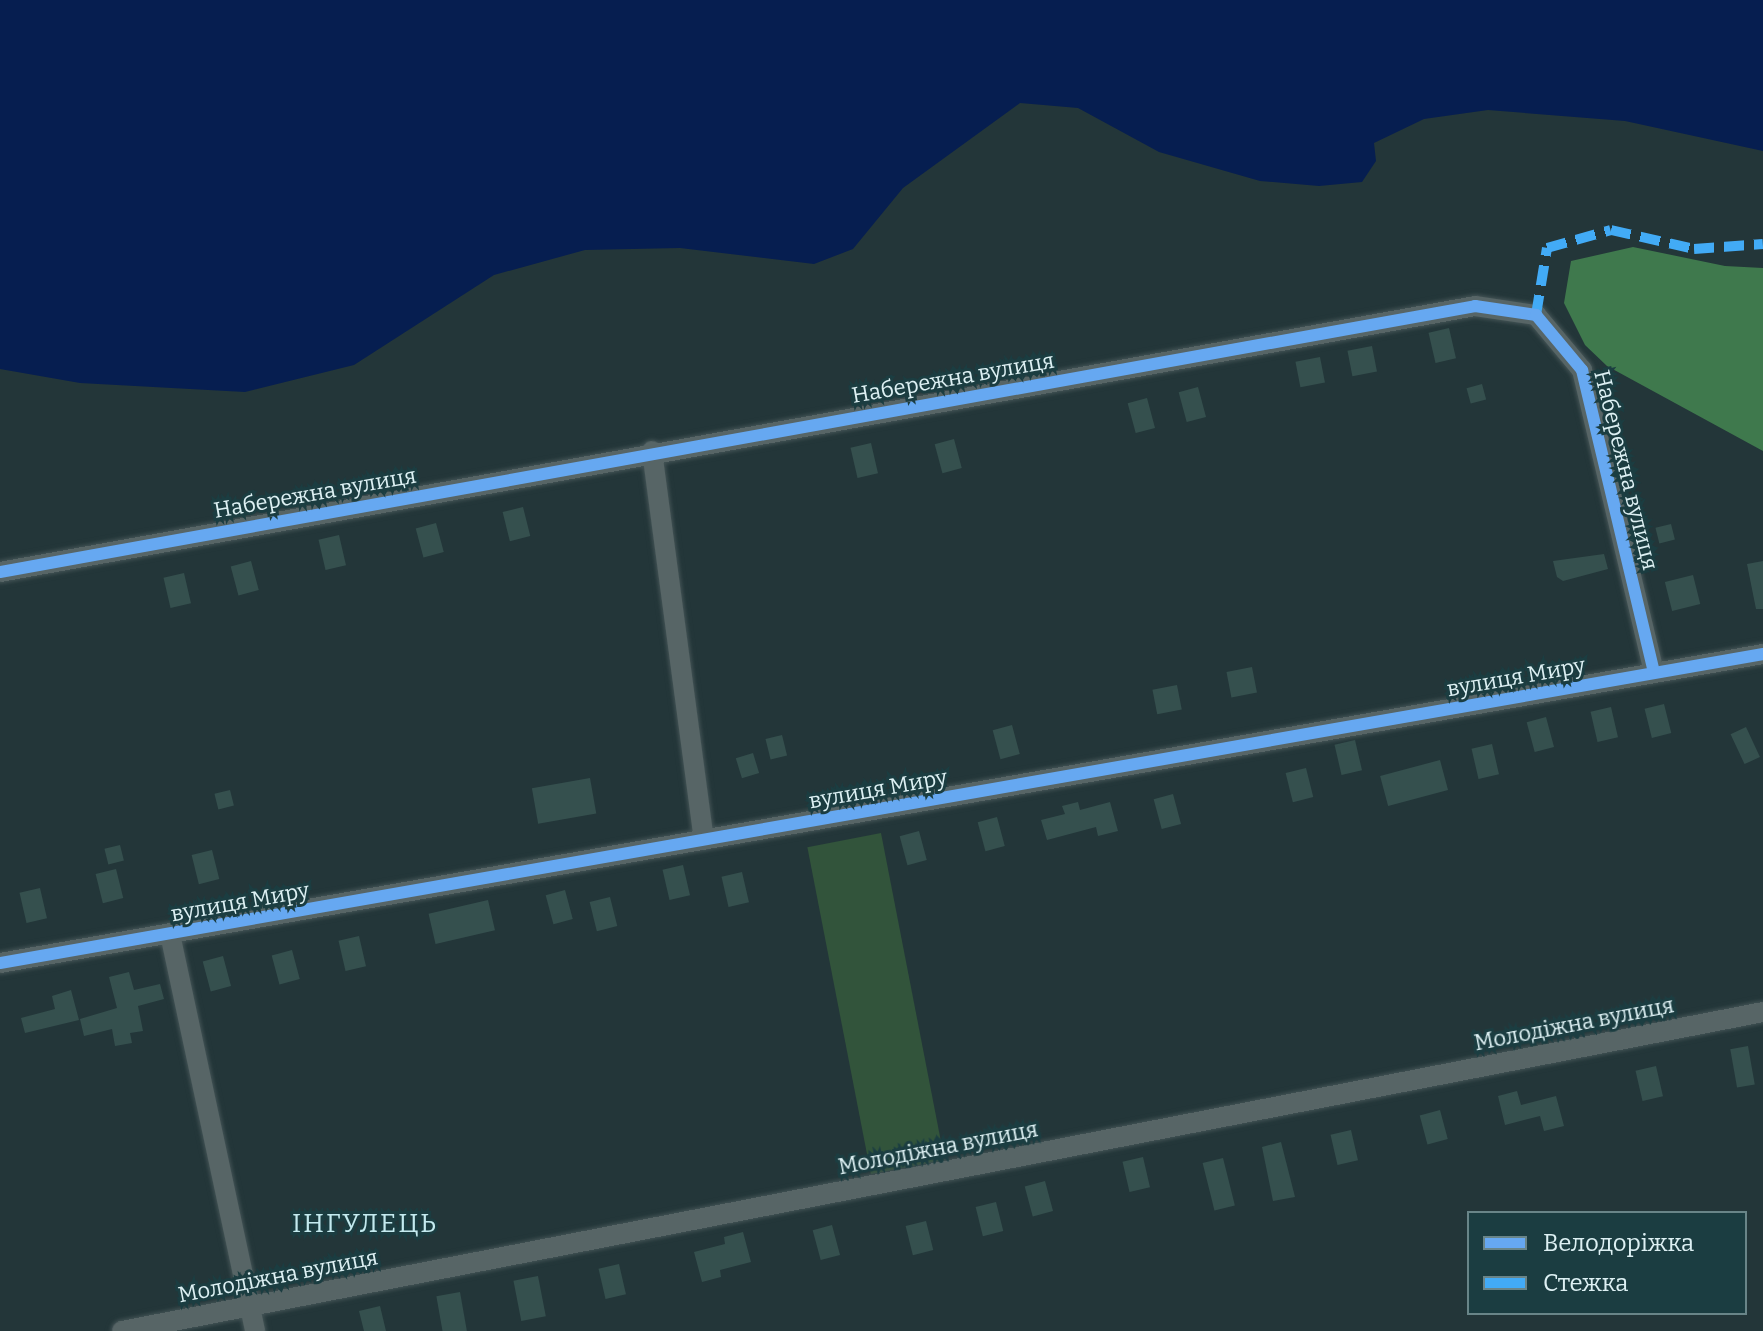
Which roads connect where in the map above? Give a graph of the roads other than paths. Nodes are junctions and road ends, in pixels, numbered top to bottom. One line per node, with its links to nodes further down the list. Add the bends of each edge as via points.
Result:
1 (652, 451): 2 (street, Набережна вулиця); 4 (street, Набережна вулиця, via 1475,306 1536,315 1582,370); 5 (street)
2 (0, 572)
3 (1763, 654): 4 (street, вулиця Миру)
4 (1654, 673): 5 (street, вулиця Миру)
5 (704, 840): 6 (street, вулиця Миру)
6 (170, 934): 7 (street, вулиця Миру); 9 (street)
7 (0, 963)
8 (1763, 1012): 9 (street, Молодіжна вулиця)
9 (249, 1307): 10 (street, Молодіжна вулиця); 11 (street)
10 (122, 1331)
11 (255, 1331)

